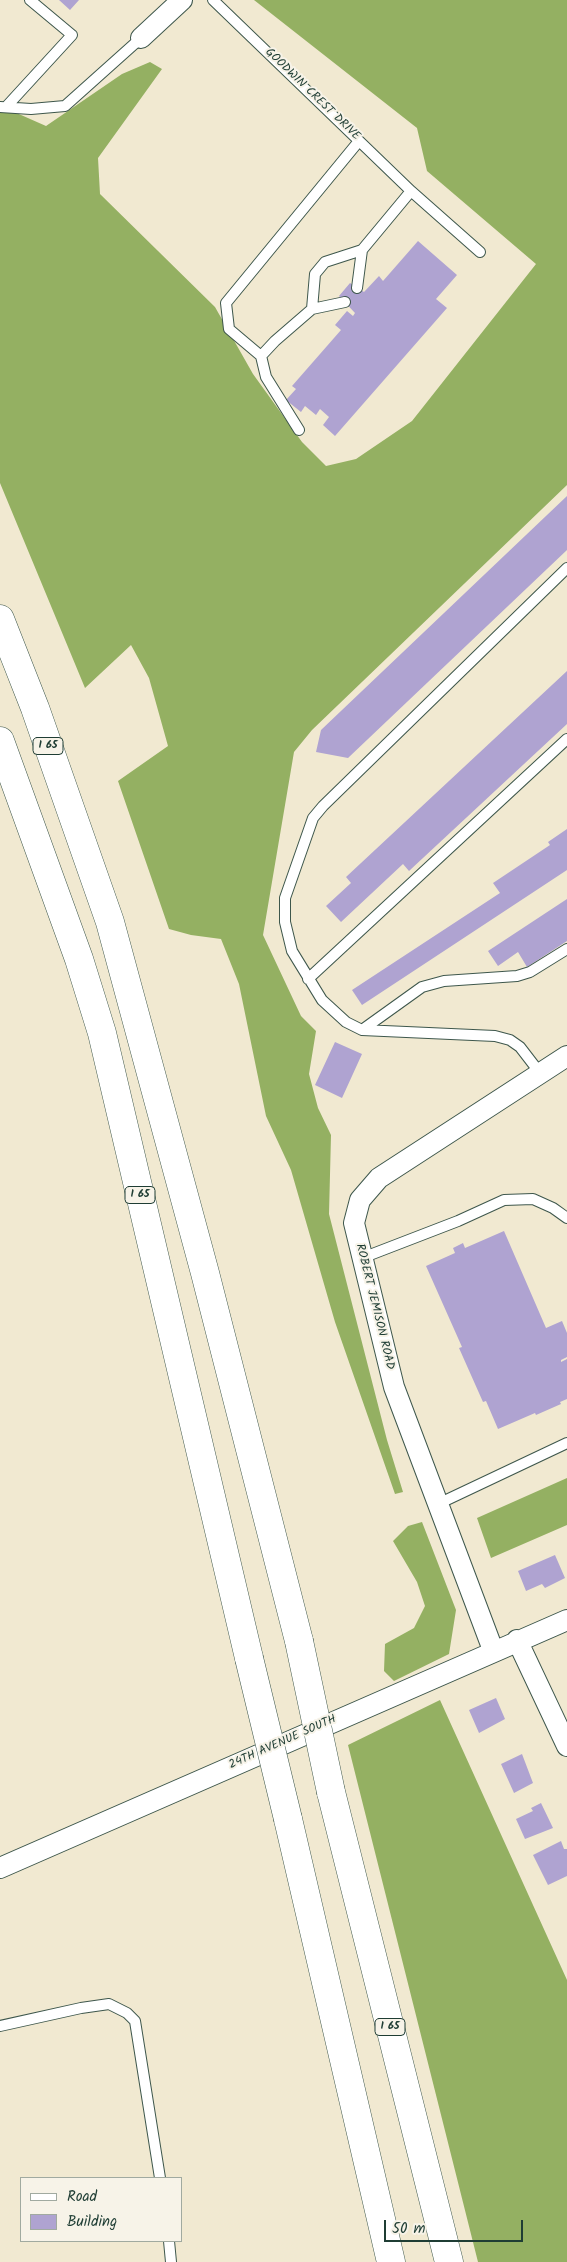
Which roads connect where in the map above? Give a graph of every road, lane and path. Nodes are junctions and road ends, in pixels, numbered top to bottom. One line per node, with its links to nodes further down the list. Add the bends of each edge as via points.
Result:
1 (30, 0): 5 (lane, via 72,35)
2 (182, 0): 4 (street)
3 (213, 0): 6 (lane, GOODWIN CREST DRIVE)
4 (141, 38): 5 (lane, via 65,106)
5 (3, 107)
6 (359, 141): 7 (lane, GOODWIN CREST DRIVE); 13 (lane, via 226,303 229,329)
7 (411, 191): 8 (lane); 9 (lane, GOODWIN CREST DRIVE)
8 (362, 250): 10 (lane); 12 (lane, via 325,262 315,274)
9 (480, 252)
10 (357, 288)
11 (345, 302): 12 (lane)
12 (312, 309): 13 (lane)
13 (262, 356): 14 (lane, via 266,377)
14 (299, 430)
15 (567, 568): 20 (lane, via 313,818 285,898 285,922 292,951)
16 (0, 619): 38 (highway, I 65, bridge, via 35,708 110,922 205,1273)
17 (567, 739): 20 (lane)
18 (0, 741): 37 (highway, I 65, bridge, via 79,959 102,1033)
19 (567, 949): 21 (lane, via 530,972 517,976 444,981 422,987)
20 (308, 980): 21 (lane, via 322,1000 346,1022)
21 (362, 1030): 23 (lane, via 496,1036 520,1047)
22 (567, 1056): 23 (street, ROBERT JEMISON ROAD)
23 (540, 1073): 25 (street, ROBERT JEMISON ROAD, via 379,1178 360,1200 354,1223)
24 (567, 1218): 25 (lane, via 533,1199 504,1200)
25 (362, 1258): 27 (street, ROBERT JEMISON ROAD, via 394,1387)
26 (567, 1443): 27 (lane)
27 (438, 1504): 30 (street, ROBERT JEMISON ROAD)
28 (567, 1620): 29 (street, 24TH AVENUE SOUTH)
29 (518, 1640): 30 (street, 24TH AVENUE SOUTH); 31 (street)
30 (493, 1650): 32 (street, 24TH AVENUE SOUTH)
31 (567, 1746)
32 (0, 1868)
33 (0, 2026): 34 (lane, via 109,2004 127,2013 134,2021)
34 (160, 2177)
35 (168, 2242): 36 (lane)
36 (171, 2262)
37 (391, 2262)
38 (449, 2262)

